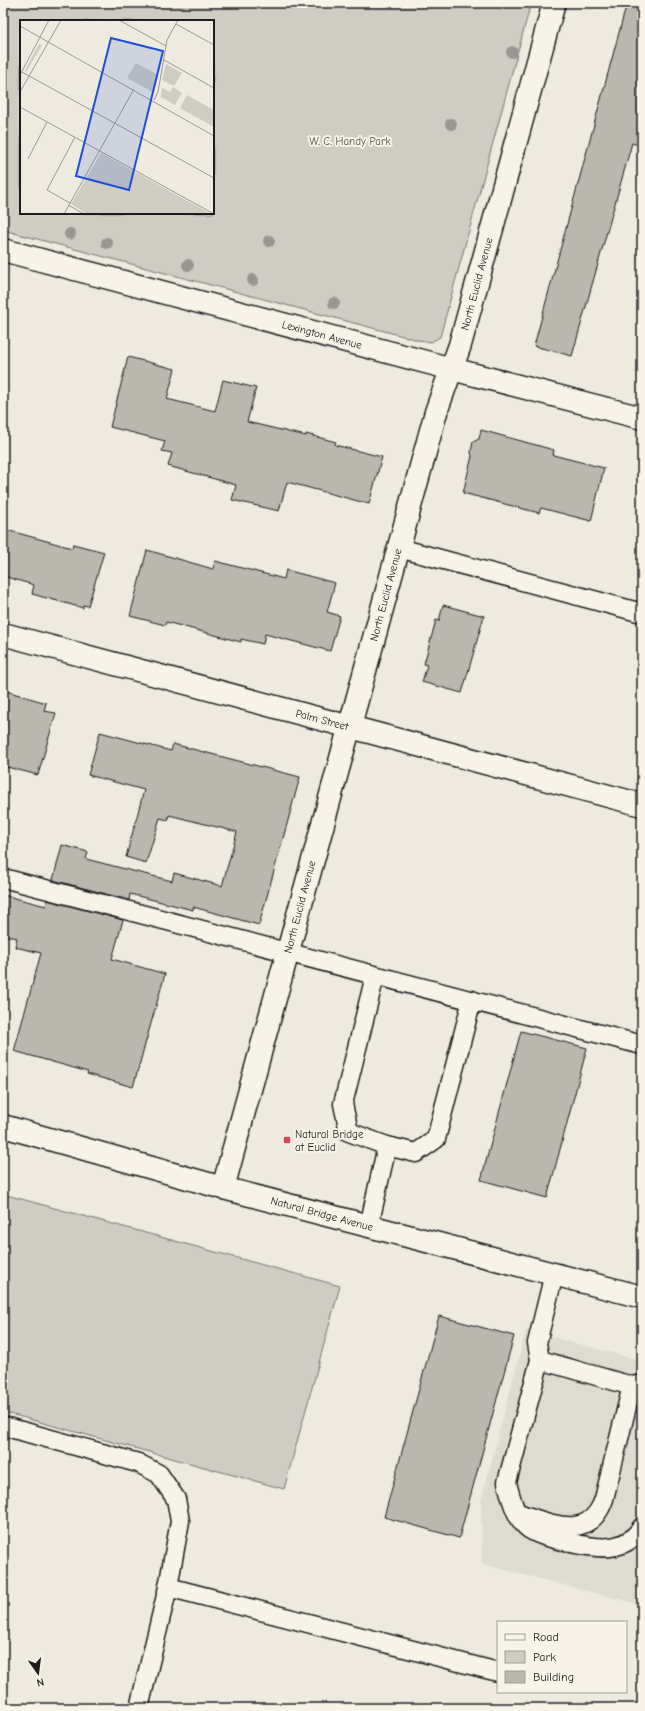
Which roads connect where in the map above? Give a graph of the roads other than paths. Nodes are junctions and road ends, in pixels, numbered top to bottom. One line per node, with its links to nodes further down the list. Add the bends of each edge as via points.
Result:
1 (554, 3): 3 (street, North Euclid Avenue)
2 (3, 250): 3 (street, Lexington Avenue)
3 (452, 369): 4 (street, Lexington Avenue); 5 (street, North Euclid Avenue, via 436,412)
4 (642, 418)
5 (399, 548): 6 (lane); 8 (street, North Euclid Avenue)
6 (642, 613)
7 (3, 634): 8 (street, Palm Street)
8 (350, 727): 9 (street, Palm Street); 11 (street, North Euclid Avenue)
9 (642, 805)
10 (3, 878): 11 (lane)
11 (288, 951): 12 (lane); 17 (street, North Euclid Avenue)
12 (375, 976): 13 (lane); 16 (lane, via 343,1104 349,1132)
13 (472, 1000): 14 (lane); 16 (lane, via 436,1139 416,1153)
14 (642, 1045)
15 (3, 1126): 17 (street, Natural Bridge Avenue)
16 (387, 1146): 18 (lane)
17 (223, 1188): 18 (street, Natural Bridge Avenue)
18 (369, 1226): 19 (street, Natural Bridge Avenue)
19 (554, 1274): 20 (street, Natural Bridge Avenue); 21 (lane, via 537,1343)
20 (642, 1297)
21 (540, 1360): 22 (lane); 24 (lane, via 507,1482 510,1498)
22 (637, 1385): 24 (lane, via 604,1499 595,1517 576,1526 558,1526)
23 (3, 1426): 26 (lane, via 138,1463 159,1474 176,1499 180,1521)
24 (517, 1512): 25 (lane, via 528,1528 548,1537 592,1547 618,1546 629,1541)
25 (642, 1527)
26 (168, 1587): 27 (lane); 28 (lane)
27 (497, 1672)
28 (139, 1708)

